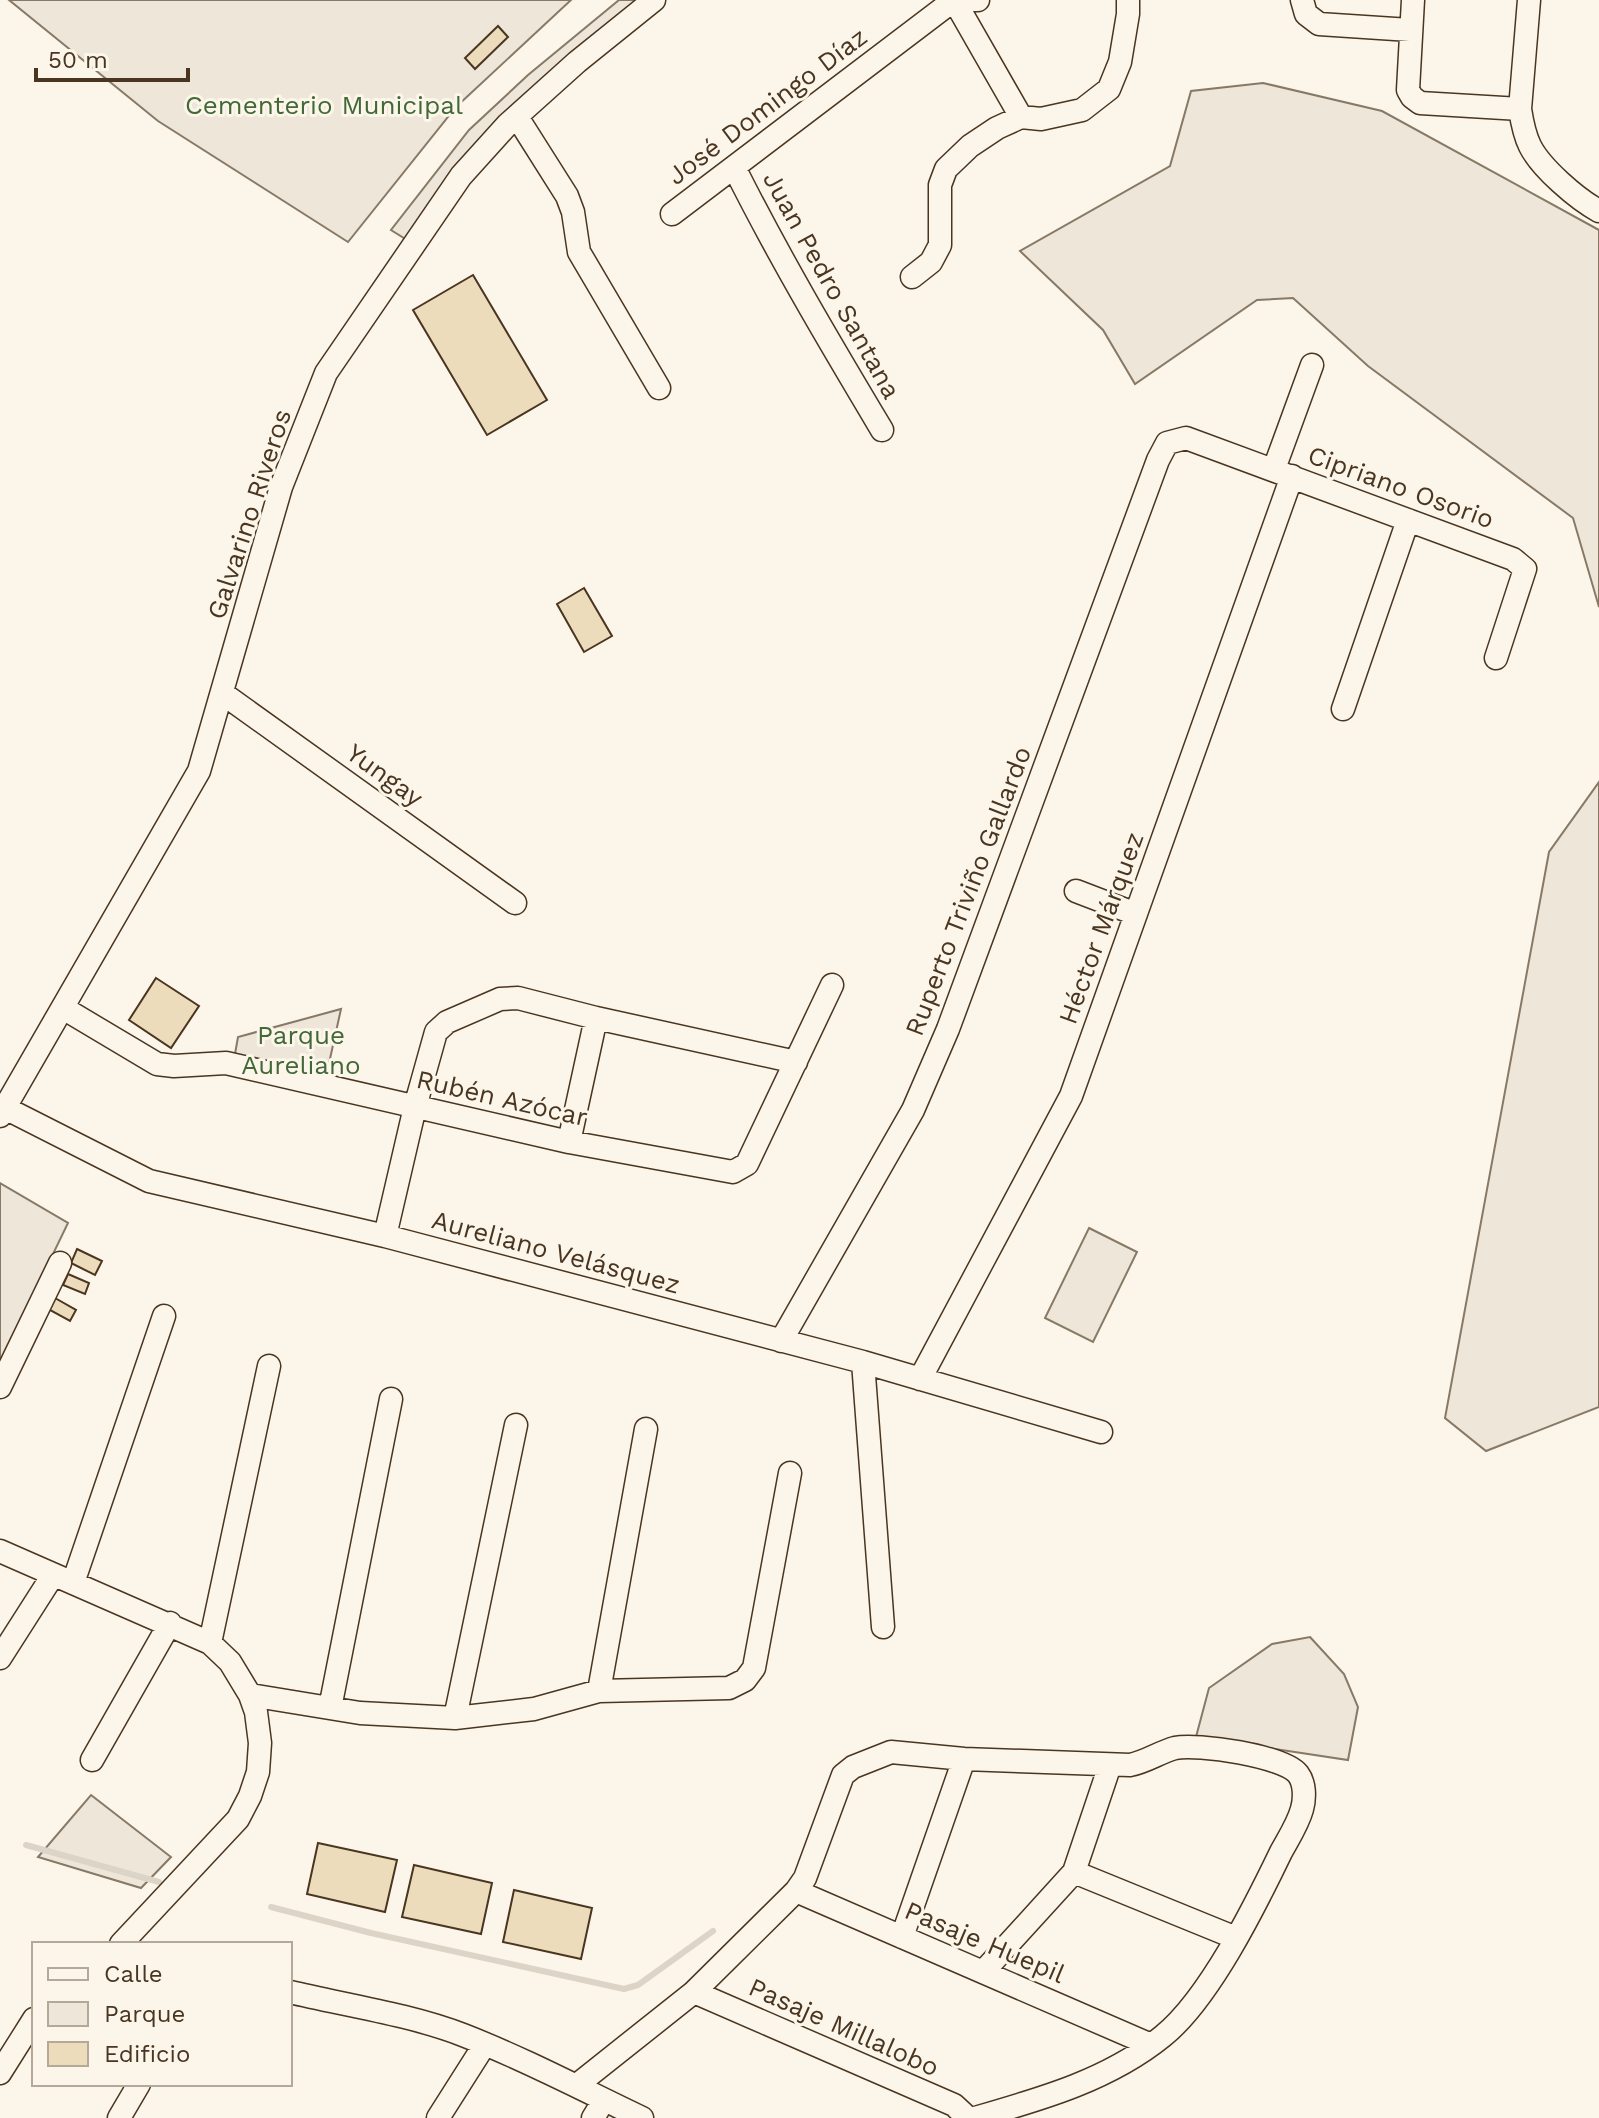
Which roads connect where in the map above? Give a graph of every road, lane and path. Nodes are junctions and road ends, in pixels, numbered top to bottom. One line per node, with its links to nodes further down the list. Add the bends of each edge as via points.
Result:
1 (654, 0): 10 (street, Galvarino Riveros)
2 (954, 0): 3 (street); 11 (street); 12 (street, José Domingo Díaz)
3 (978, 0)
4 (1128, 0): 11 (street, via 1120,62 1109,89 1082,110 1041,119)
5 (1302, 0): 8 (street, via 1306,14 1319,24)
6 (1413, 0): 8 (street)
7 (1529, 0): 9 (street)
8 (1410, 30): 9 (street, via 1408,90 1420,103)
9 (1520, 109): 13 (street, via 1531,148 1565,185)
10 (517, 117): 17 (street, via 567,196 579,252); 23 (street, Galvarino Riveros, via 461,176 326,373 281,487)
11 (1021, 117): 15 (street, via 970,146 946,169 940,185 940,245 931,262)
12 (734, 167): 14 (street, José Domingo Díaz); 18 (street, Juan Pedro Santana)
13 (1599, 211)
14 (672, 214)
15 (912, 277)
16 (1312, 365): 20 (street, Héctor Márquez)
17 (659, 388)
18 (882, 430)
19 (1167, 443): 20 (street, Cipriano Osorio, via 1186,438); 38 (street, Ruperto Triviño Gallardo, via 948,1029 913,1110)
20 (1283, 473): 21 (street, Cipriano Osorio); 27 (street, Héctor Márquez)
21 (1408, 520): 22 (street, Cipriano Osorio, via 1513,559 1525,569); 24 (street)
22 (1496, 658)
23 (222, 693): 26 (street, Yungay); 29 (street, Galvarino Riveros, via 199,771)
24 (1343, 709)
25 (1076, 891): 27 (street)
26 (515, 903)
27 (1136, 914): 41 (street, Héctor Márquez, via 1071,1096)
28 (832, 985): 31 (street, Rubén Azócar)
29 (63, 1008): 32 (street, Rubén Azócar, via 157,1064 226,1063); 33 (street, Galvarino Riveros)
30 (596, 1018): 31 (street); 32 (street, via 518,998 500,999 447,1022 436,1032); 34 (street)
31 (796, 1062): 34 (street, Rubén Azócar, via 747,1164 733,1172)
32 (415, 1107): 34 (street, Rubén Azócar); 35 (street)
33 (2, 1112): 35 (street, Aureliano Velásquez, via 149,1181)
34 (569, 1142)
35 (385, 1236): 38 (street, Aureliano Velásquez)
36 (60, 1263): 42 (street)
37 (164, 1316): 49 (street)
38 (781, 1341): 39 (street, Aureliano Velásquez)
39 (863, 1362): 41 (street, Aureliano Velásquez); 51 (street)
40 (269, 1366): 52 (street)
41 (920, 1379): 46 (street, Aureliano Velásquez)
42 (0, 1387)
43 (391, 1399): 56 (street)
44 (516, 1425): 57 (street)
45 (646, 1429): 54 (street)
46 (1101, 1432)
47 (790, 1473): 54 (street, via 750,1674 729,1688)
48 (0, 1551): 49 (street)
49 (63, 1579): 50 (street); 53 (street)
50 (170, 1623): 52 (street); 59 (street)
51 (883, 1627)
52 (210, 1643): 55 (street, via 236,1669)
53 (0, 1658)
54 (599, 1691): 57 (street, via 534,1709)
55 (250, 1695): 56 (street); 65 (street, via 259,1758 254,1785 238,1819)
56 (330, 1708): 57 (street)
57 (455, 1718)
58 (964, 1759): 60 (street); 62 (street, via 891,1752 853,1767 843,1775); 63 (street)
59 (92, 1760)
60 (1110, 1765): 61 (street); 64 (street, via 1140,1763 1187,1746 1264,1756 1297,1773 1303,1785 1302,1809)
61 (1074, 1872): 64 (street); 66 (street)
62 (796, 1891): 63 (street, Pasaje Huepil); 68 (street)
63 (902, 1937): 66 (street, Pasaje Huepil)
64 (1236, 1938): 71 (street, via 1186,2011)
65 (128, 1942)
66 (983, 1972): 71 (street, Pasaje Huepil)
67 (292, 1992): 70 (street, via 433,2025)
68 (694, 1992): 73 (street); 79 (street, Pasaje Millalobo, via 954,2105)
69 (32, 2022): 72 (street)
70 (485, 2044): 73 (street); 77 (street)
71 (1151, 2045): 80 (street, via 1087,2082)
72 (0, 2073)
73 (577, 2085): 75 (street)
74 (138, 2086): 76 (street)
75 (599, 2109): 78 (street)
76 (119, 2118)
77 (438, 2118)
78 (642, 2118)
79 (968, 2118)
80 (975, 2118)

